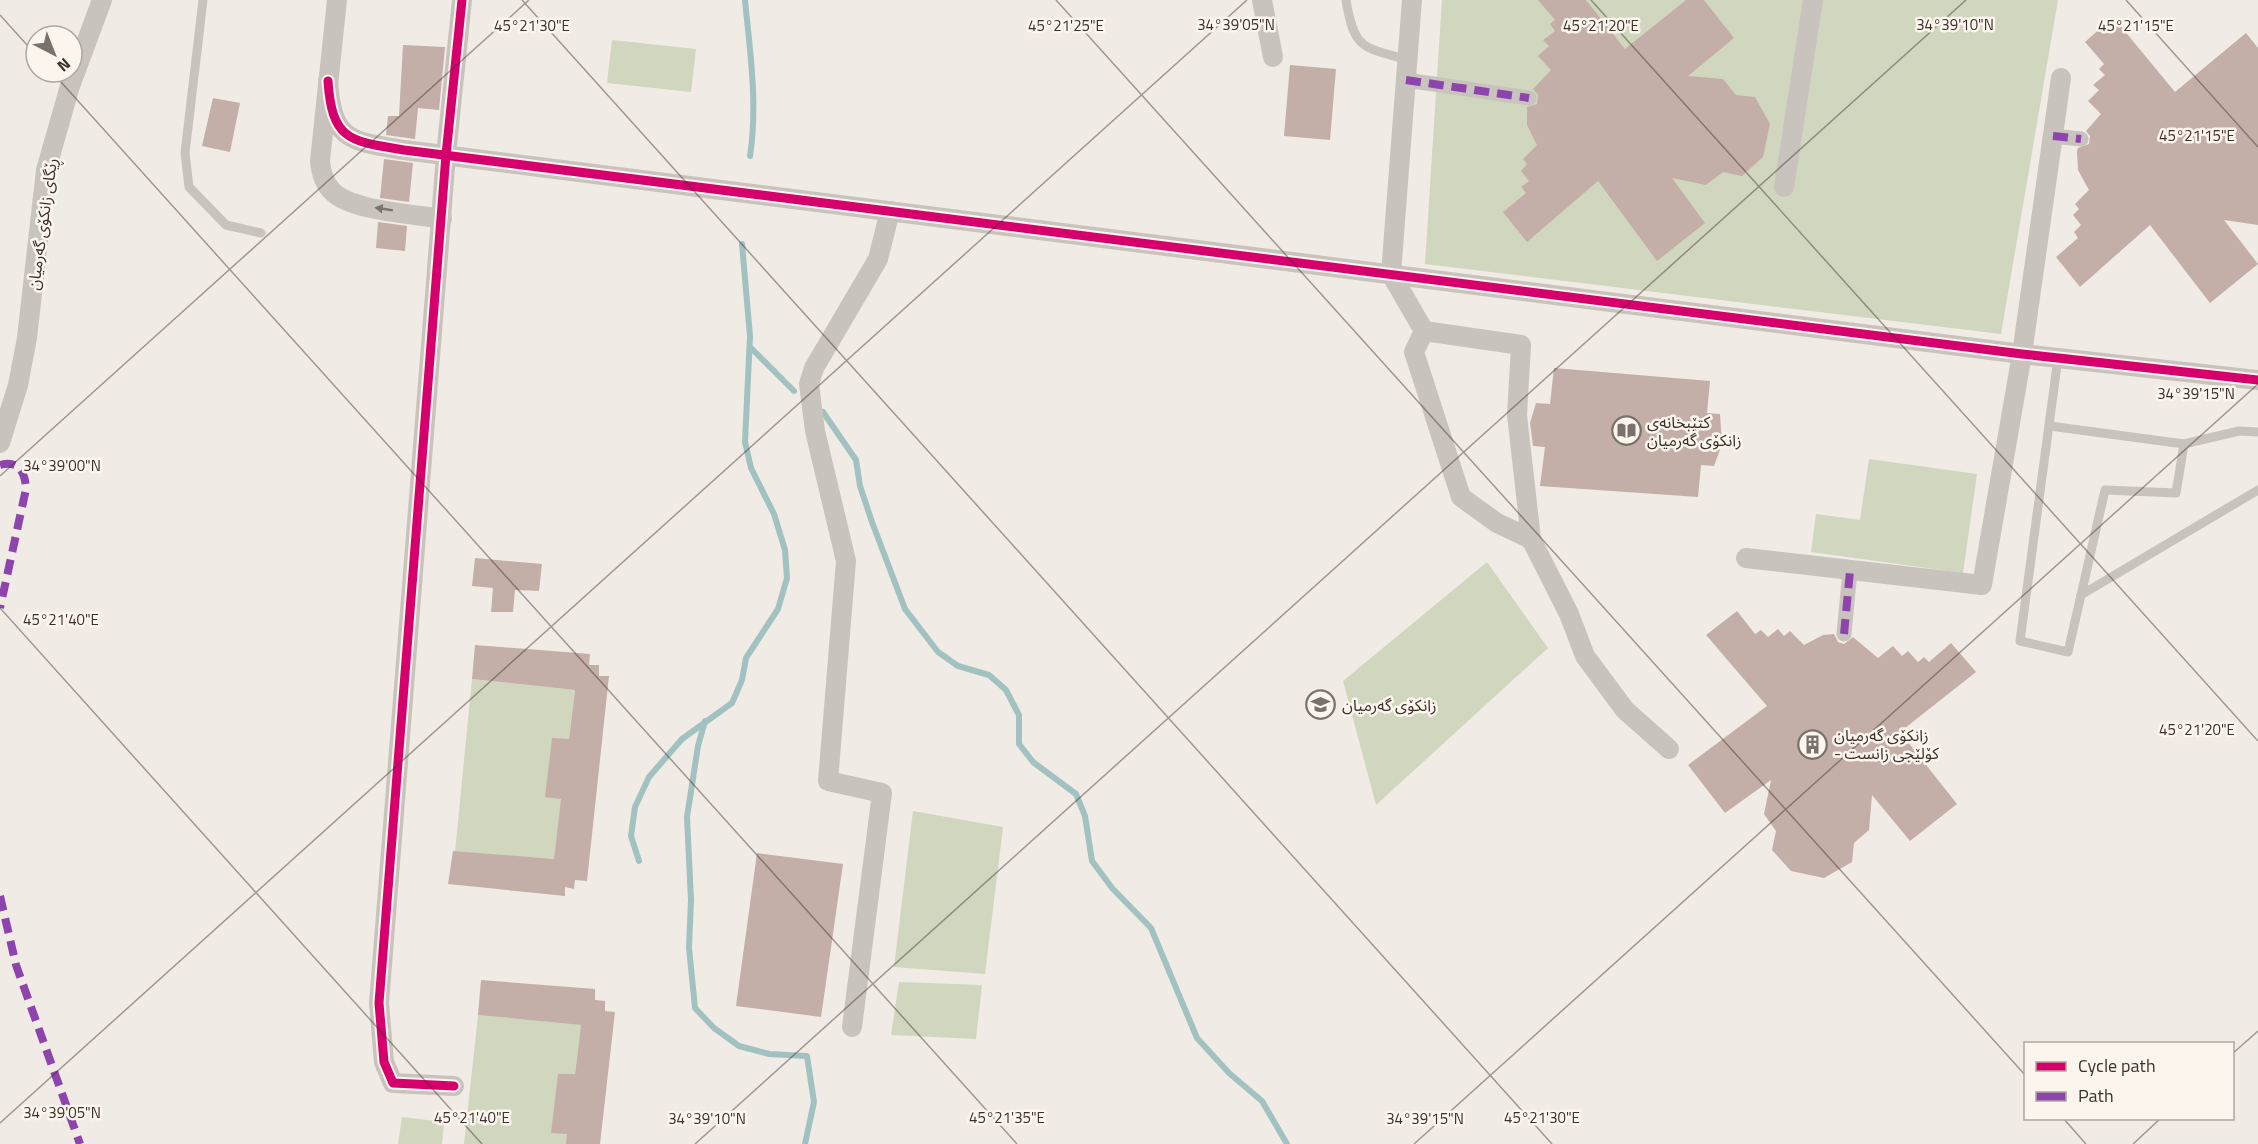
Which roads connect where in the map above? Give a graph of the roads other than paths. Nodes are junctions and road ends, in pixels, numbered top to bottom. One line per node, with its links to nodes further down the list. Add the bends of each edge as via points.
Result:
1 (102, 0): 27 (street, ڕێگای زانکۆی گەرمیان, via 70,86 46,170 27,338)
2 (203, 0): 21 (lane, via 184,153 189,187 226,225)
3 (337, 0): 13 (street)
4 (462, 0): 17 (street)
5 (1262, 0): 9 (street)
6 (1346, 0): 10 (lane, via 1351,30 1367,48)
7 (1413, 0): 10 (street)
8 (1813, 0): 18 (street)
9 (1273, 57)
10 (1408, 60): 12 (street)
11 (2061, 78): 15 (street)
12 (1406, 80): 14 (street); 22 (street)
13 (328, 81): 17 (street, via 332,115 344,133 362,142); 20 (street, one-way to 13, via 365,206 333,194 320,161)
14 (1529, 98)
15 (2053, 135): 16 (street); 24 (street)
16 (2081, 140)
17 (446, 155): 19 (street); 20 (street)
18 (1784, 187)
19 (890, 211): 22 (street); 39 (street, via 878,259 814,368 809,384 815,430 846,561 828,781 882,793)
20 (442, 219): 40 (street, via 379,1021 384,1062 393,1083)
21 (261, 233)
22 (1391, 274): 23 (street); 24 (street)
23 (1424, 331): 33 (street, via 1414,352 1461,497 1497,523); 33 (street, via 1521,345 1517,415)
24 (2022, 354): 25 (street); 35 (street, via 1982,585)
25 (2058, 358): 26 (street); 28 (lane)
26 (2258, 380)
27 (5, 426): 30 (street, ڕێگای زانکۆی گەرمیان)
28 (2050, 426): 31 (lane); 36 (lane, via 2020,641 2068,652)
29 (2258, 432): 31 (lane, via 2239,430)
30 (0, 442)
31 (2184, 444): 36 (lane, via 2176,493 2105,490)
32 (2258, 490): 36 (lane)
33 (1531, 539): 38 (street, via 1569,614 1585,656 1625,710)
34 (1746, 558): 35 (street)
35 (1850, 571): 37 (street)
36 (2081, 595)
37 (1844, 634)
38 (1669, 749)
39 (852, 1027)
40 (454, 1086)

